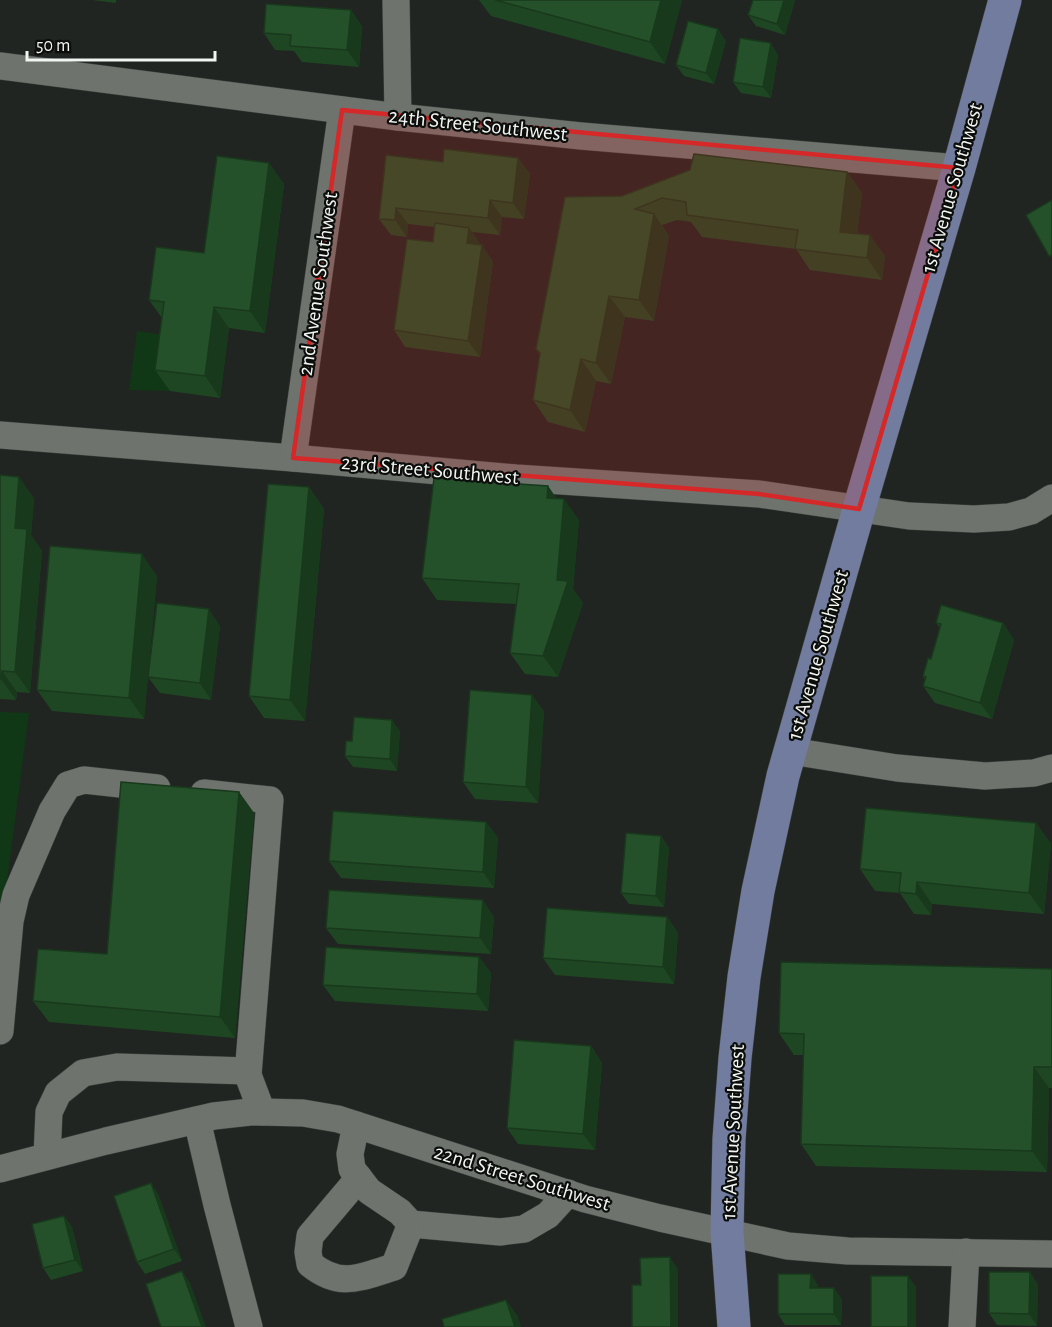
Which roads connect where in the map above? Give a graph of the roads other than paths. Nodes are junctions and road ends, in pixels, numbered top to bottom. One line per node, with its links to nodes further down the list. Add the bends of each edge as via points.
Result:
1 (396, 0): 5 (street)
2 (1005, 0): 6 (main road, 1st Avenue Southwest)
3 (0, 66): 4 (street, 24th Street Southwest)
4 (342, 110): 5 (street, 24th Street Southwest); 8 (street, 2nd Avenue Southwest)
5 (398, 117): 6 (street, 24th Street Southwest)
6 (958, 168): 10 (main road, 1st Avenue Southwest)
7 (0, 435): 8 (street, 23rd Street Southwest)
8 (293, 458): 10 (street, 23rd Street Southwest, via 759,494)
9 (1052, 498): 10 (street, 23rd Street Southwest, via 1031,511 998,518 909,516)
10 (859, 509): 11 (main road, 1st Avenue Southwest)
11 (790, 751): 12 (street, via 897,768 985,776); 23 (main road, 1st Avenue Southwest, via 758,891 744,977 729,1139)
12 (1052, 768)
13 (0, 1031): 14 (street, via 16,895 52,811 68,785 84,780 270,800)
14 (248, 1071): 15 (street); 18 (street, via 117,1066 82,1073 58,1093 49,1112)
15 (262, 1112): 16 (street, 22nd Street Southwest); 17 (street, 22nd Street Southwest, via 303,1113)
16 (197, 1120): 18 (street, 22nd Street Southwest); 26 (street)
17 (356, 1125): 20 (street, via 351,1154 352,1169); 21 (street, 22nd Street Southwest)
18 (47, 1156): 19 (street, 22nd Street Southwest)
19 (0, 1169)
20 (359, 1178): 22 (street, via 369,1191); 22 (street, via 310,1236 310,1264 320,1273 354,1279 394,1267)
21 (568, 1193): 22 (street, via 548,1215 525,1229 500,1232); 23 (street, 22nd Street Southwest)
22 (411, 1224)
23 (728, 1232): 24 (street, 22nd Street Southwest, via 788,1246); 27 (main road, 1st Avenue Southwest)
24 (966, 1252): 25 (street, 22nd Street Southwest); 28 (street)
25 (1052, 1254)
26 (249, 1327)
27 (734, 1327)
28 (962, 1327)

